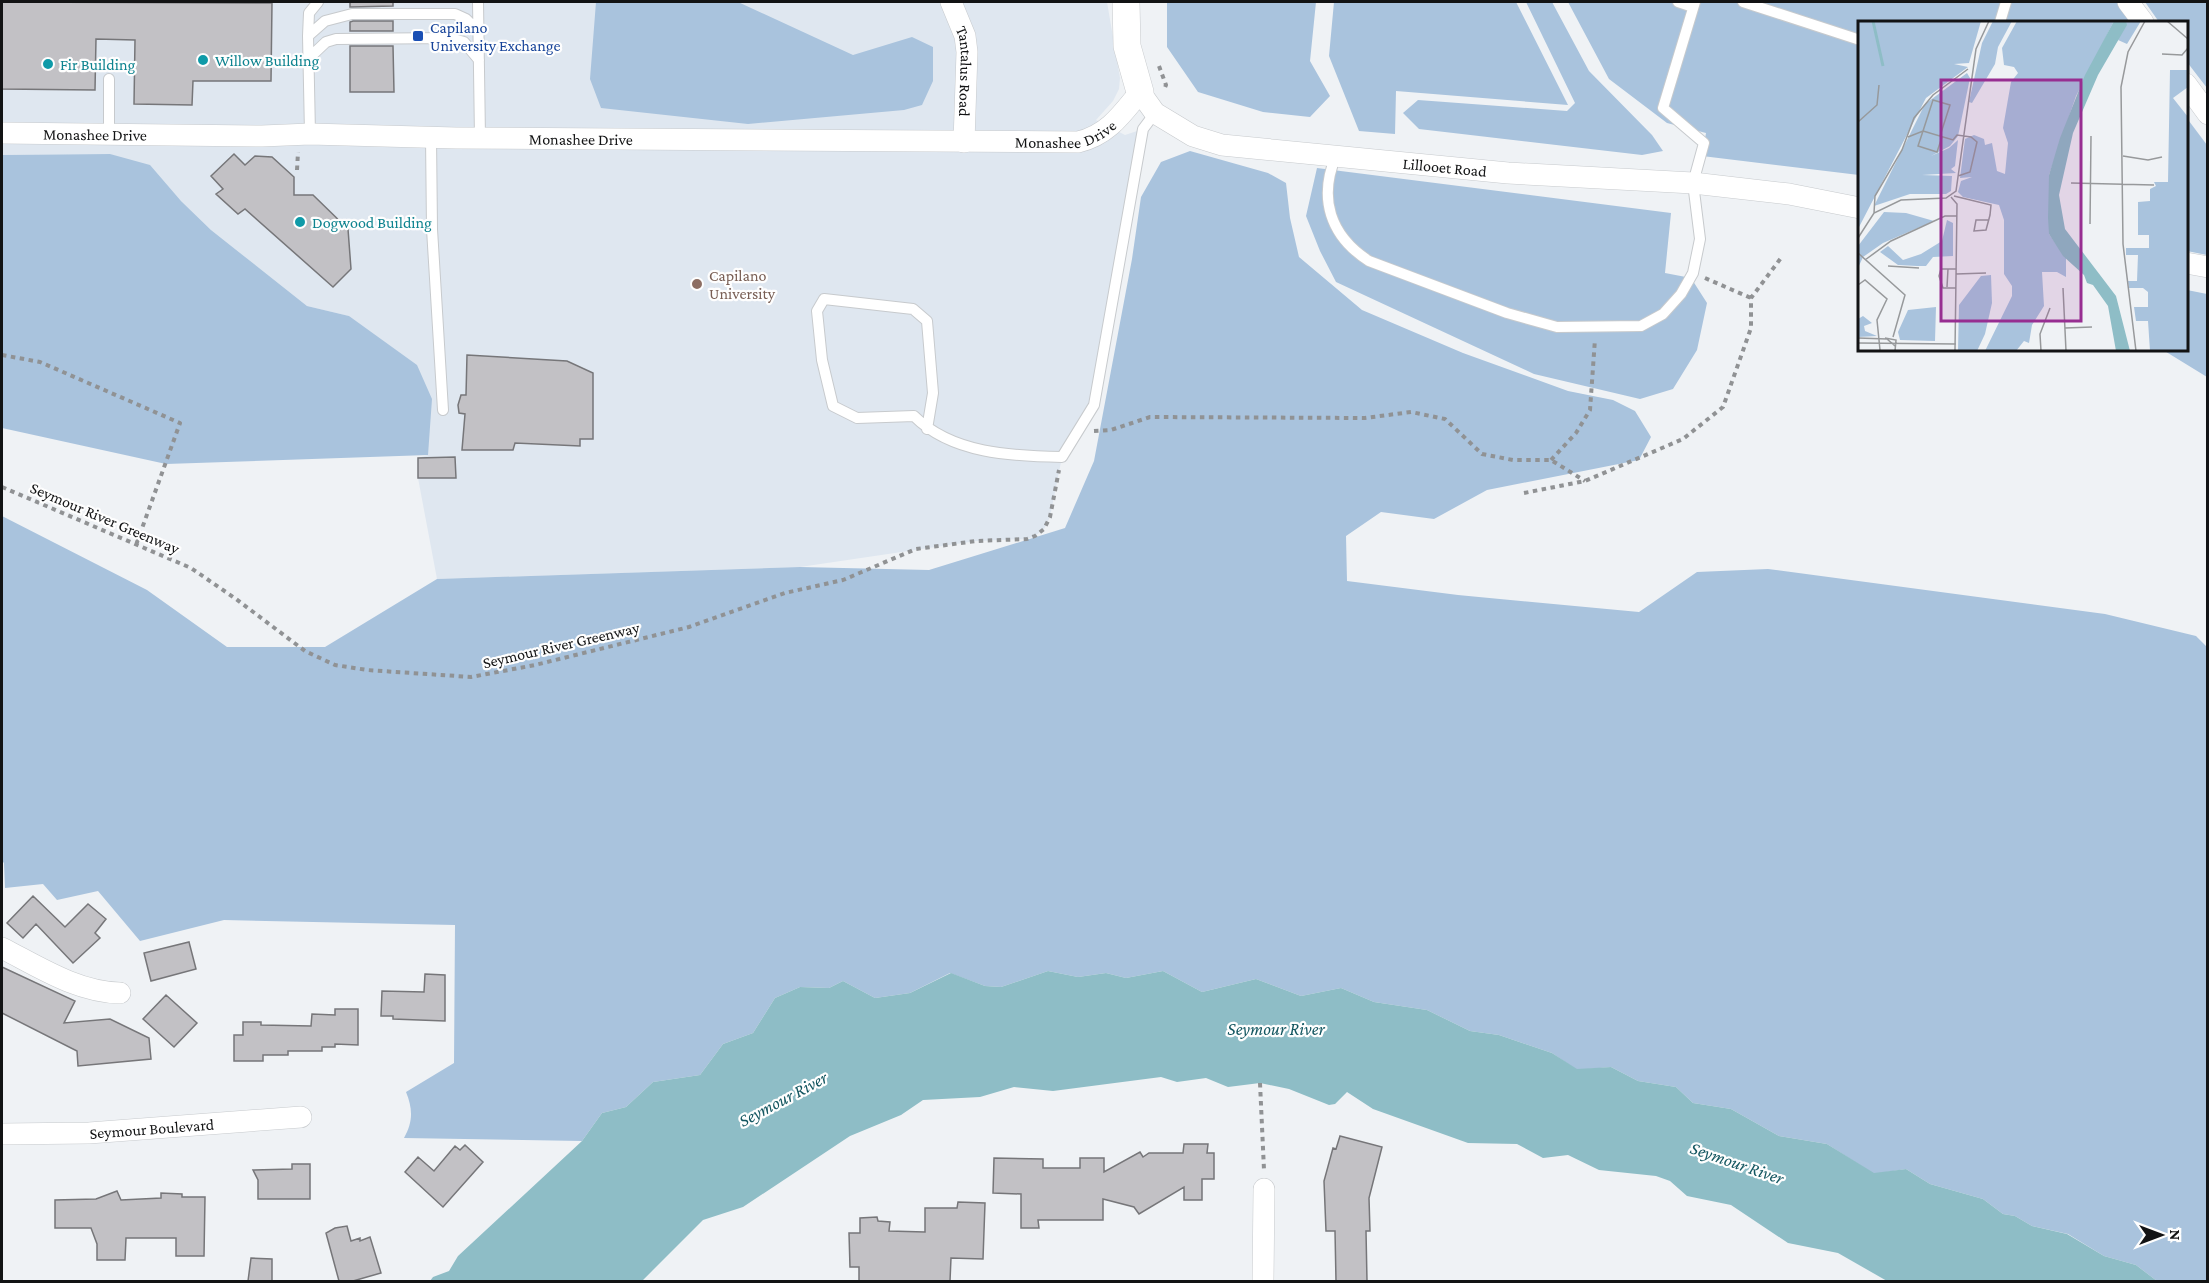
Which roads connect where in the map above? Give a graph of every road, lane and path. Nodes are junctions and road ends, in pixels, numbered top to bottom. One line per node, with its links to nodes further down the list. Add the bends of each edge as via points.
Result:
1 (318, 2): 13 (lane, via 309,13)
2 (478, 2): 12 (lane)
3 (951, 2): 26 (street, Tantalus Road, via 967,52)
4 (1126, 2): 19 (street, via 1127,46)
5 (1678, 2): 9 (lane)
6 (1743, 2): 14 (lane)
7 (2006, 2): 10 (lane)
8 (2128, 2): 11 (street)
9 (1694, 4): 29 (lane, via 1663,108 1704,143)
10 (2000, 21)
11 (2142, 21)
12 (478, 31): 13 (lane, via 455,14 352,14 325,21); 16 (lane)
13 (308, 36): 15 (lane)
14 (1858, 39)
15 (308, 59): 16 (lane, via 326,42 336,39 450,38 464,42); 25 (lane)
16 (479, 60): 24 (lane)
17 (109, 79): 22 (lane)
18 (2188, 85): 20 (street)
19 (1147, 102): 26 (street, Monashee Drive, via 1092,139); 27 (street, Lillooet Road, via 1193,136 1222,145); 40 (lane, via 1094,405)
20 (2208, 114)
21 (2, 133): 22 (street, Monashee Drive)
22 (109, 134): 25 (street, Monashee Drive, via 262,136)
23 (431, 137): 24 (street, Monashee Drive); 25 (street, Monashee Drive); 38 (lane, via 432,229)
24 (480, 138): 26 (street, Monashee Drive)
25 (304, 141): 28 (path)
26 (964, 142)
27 (1336, 156): 29 (street, Lillooet Road, via 1508,173); 36 (lane, via 1329,172 1330,215 1337,231 1369,261 1507,313 1557,327)
28 (297, 170)
29 (1693, 183): 30 (street, Lillooet Road, via 1789,194); 34 (lane, via 1700,239)
30 (1858, 208)
31 (1781, 258): 35 (path)
32 (2188, 263): 33 (street)
33 (2208, 267)
34 (1694, 273): 35 (path); 36 (lane, via 1663,314 1641,326)
35 (1751, 298): 43 (path, via 1751,328 1723,407 1683,439)
36 (1596, 327): 42 (path, via 1590,410 1576,433)
37 (2, 355): 46 (path, via 40,362 180,423)
38 (443, 410)
39 (927, 429): 39 (lane, via 914,416 857,418 833,406 822,360 817,310 824,299 913,309 927,321 933,393); 41 (lane, via 977,450)
40 (1078, 433): 41 (lane); 42 (path, via 1111,430 1150,417 1365,418 1411,412 1445,418 1482,454 1513,460)
41 (1062, 458): 46 (path, Seymour River Greenway, via 1050,517 1035,536 916,549 843,580 785,593 689,627 471,677 335,665 305,651 191,568)
42 (1551, 460): 43 (path)
43 (1585, 481): 45 (path)
44 (2, 487): 46 (path, Seymour River Greenway)
45 (1524, 493)
46 (136, 545)
47 (2, 948): 48 (street, via 80,986)
48 (120, 993)
49 (1260, 1083): 52 (path)
50 (301, 1117): 51 (street, Seymour Boulevard, via 88,1133)
51 (2, 1134)
52 (1264, 1189): 53 (street)
53 (1263, 1281)

